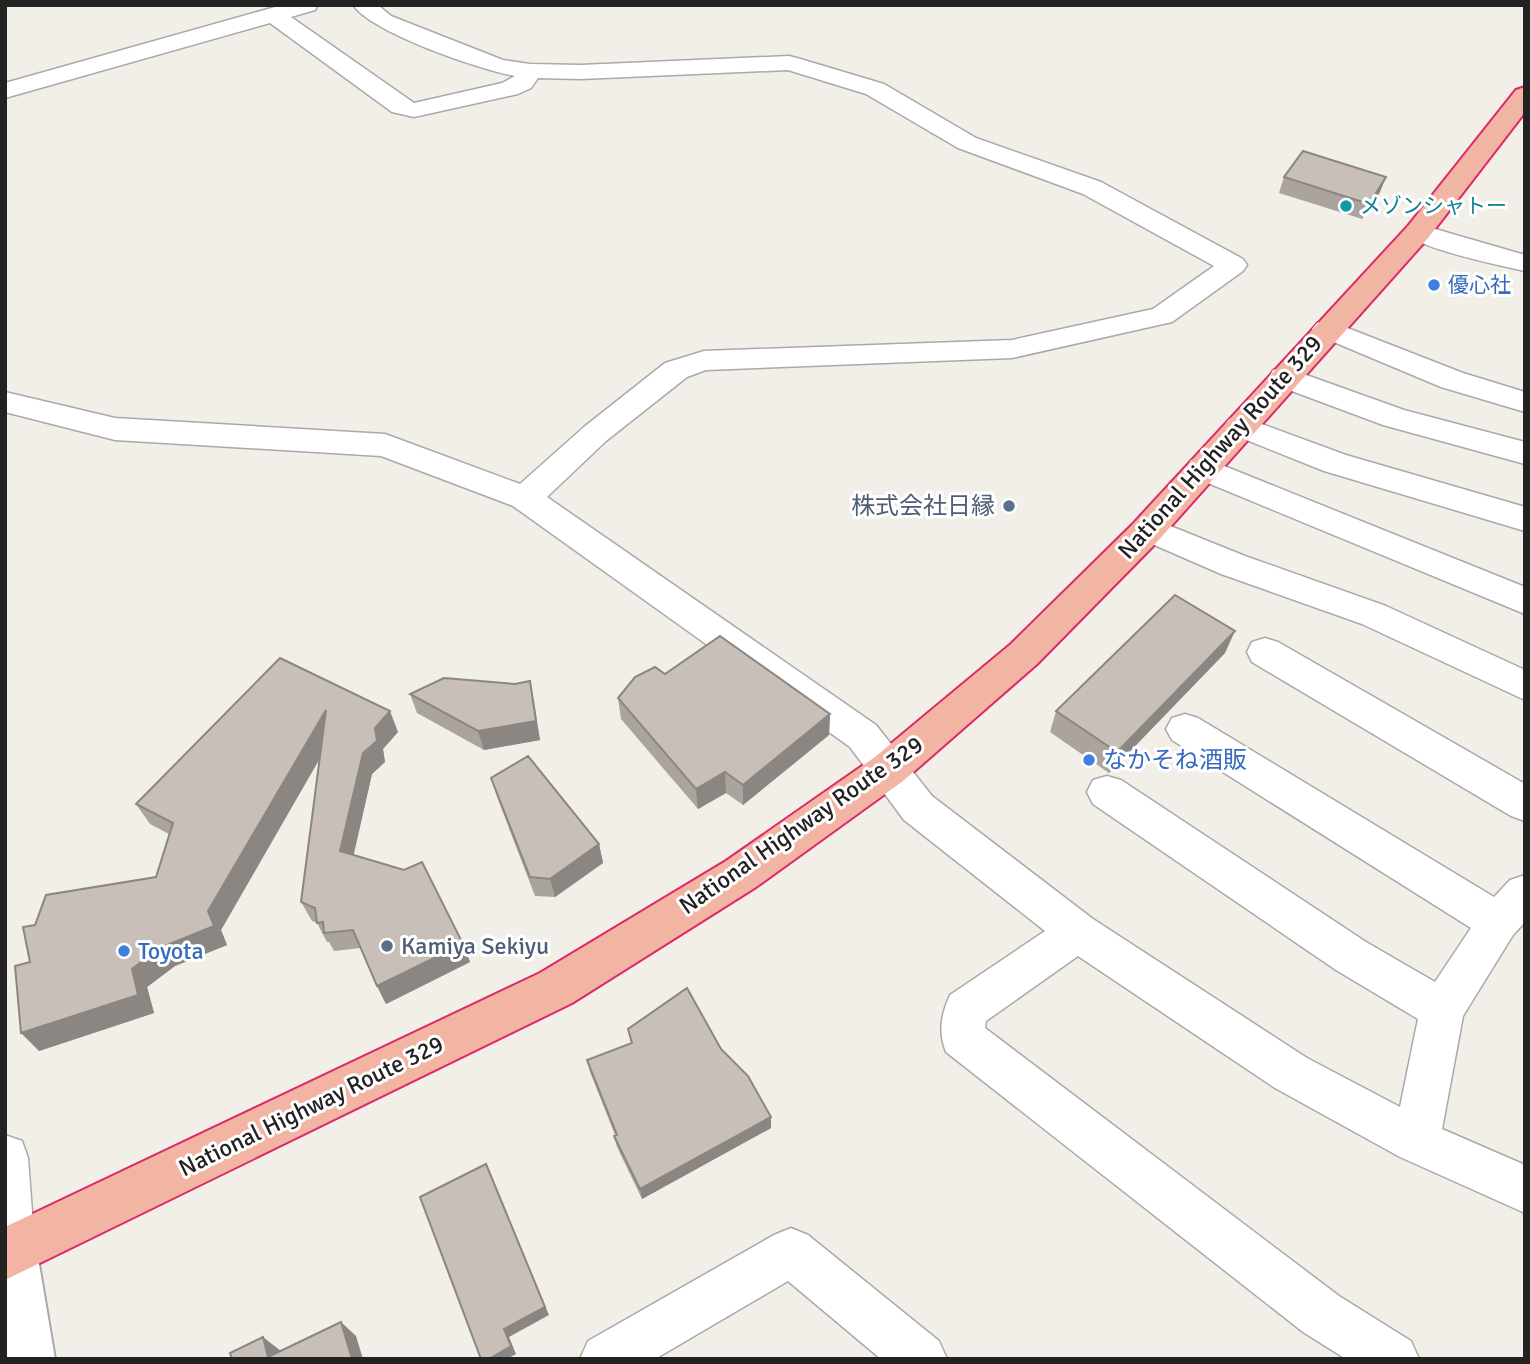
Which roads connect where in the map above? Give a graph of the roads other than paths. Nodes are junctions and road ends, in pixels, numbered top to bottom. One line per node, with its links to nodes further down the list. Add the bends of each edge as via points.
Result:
1 (307, 5): 3 (street)
2 (364, 5): 4 (street, via 383,21 438,44 498,66)
3 (274, 15): 4 (street, via 401,107 414,110 509,89 523,83); 5 (street)
4 (530, 71): 16 (street, via 677,70 789,63 875,89 967,143 1092,188 1233,265 1162,316 1012,348 705,362 676,370)
5 (5, 91)
6 (1525, 95): 7 (highway, National Highway Route 329)
7 (1418, 232): 8 (street); 9 (highway, National Highway Route 329)
8 (1525, 263)
9 (1327, 329): 10 (highway, National Highway Route 329); 12 (street, via 1452,380)
10 (1284, 377): 13 (highway, National Highway Route 329); 14 (street, via 1394,418)
11 (5, 402): 16 (street, via 115,429 385,445)
12 (1525, 402)
13 (1240, 425): 15 (highway, National Highway Route 329); 17 (street, via 1335,463)
14 (1525, 453)
15 (1202, 468): 18 (highway, National Highway Route 329); 19 (street)
16 (525, 498): 23 (street, via 863,736)
17 (1525, 519)
18 (1148, 529): 21 (street, via 1374,615); 23 (highway, National Highway Route 329, via 1024,654)
19 (1525, 601)
20 (1265, 652): 25 (street)
21 (1525, 686)
22 (1185, 729): 26 (street)
23 (889, 769): 27 (street, via 918,808); 32 (highway, National Highway Route 329, via 741,874 556,988)
24 (1107, 792): 28 (street, via 1351,956)
25 (1525, 804)
26 (1512, 908): 28 (street)
27 (1078, 932): 29 (street, via 1291,1073); 36 (street, via 965,1010 962,1037 1321,1314)
28 (1442, 1010): 29 (street)
29 (1416, 1141): 31 (street)
30 (5, 1158): 32 (street)
31 (1525, 1189)
32 (8, 1253): 33 (street)
33 (28, 1359)
34 (606, 1359): 35 (street, via 790,1252)
35 (921, 1359)
36 (1393, 1359)

